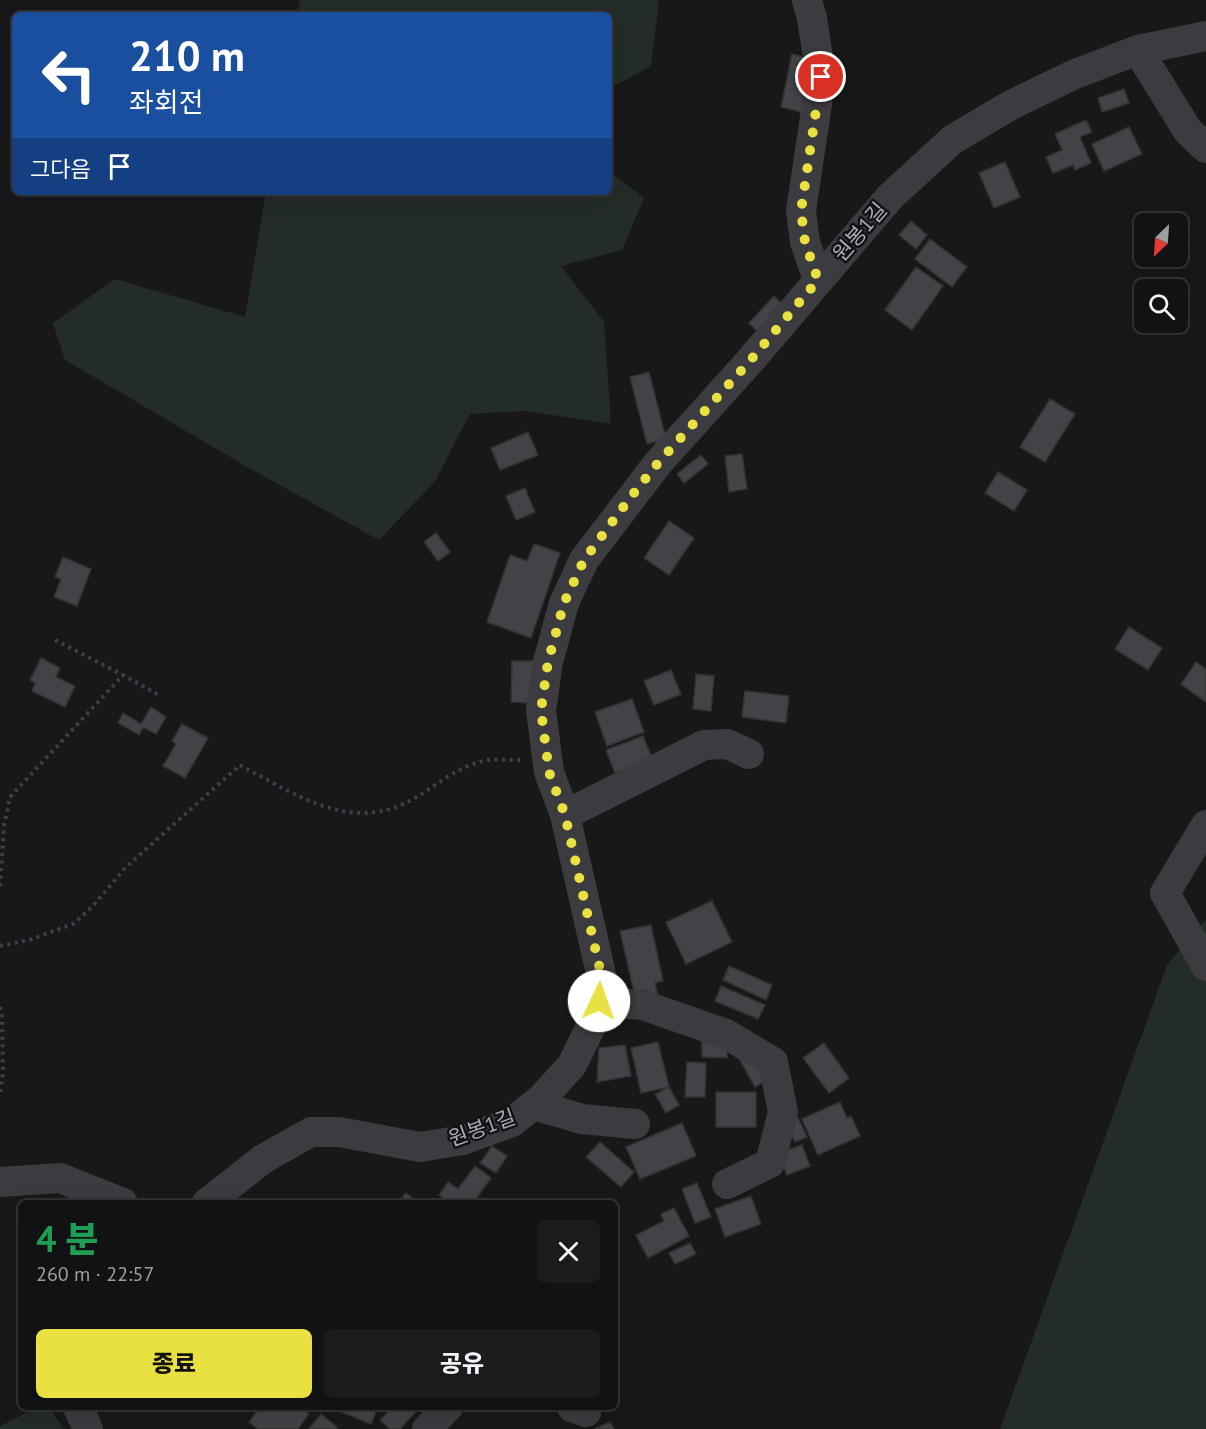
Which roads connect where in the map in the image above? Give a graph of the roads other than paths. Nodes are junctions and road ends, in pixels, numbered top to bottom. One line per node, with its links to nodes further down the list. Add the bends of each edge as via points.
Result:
1 (807, 0): 5 (street, via 821,77 801,211 805,242)
2 (1206, 36): 3 (street, 원봉1길)
3 (1138, 50): 4 (street, via 1188,131); 5 (street, 원봉1길, via 1075,74 952,140 890,197)
4 (1206, 148)
5 (818, 280): 7 (street, 원봉1길, via 658,463 584,560 564,603 548,662 541,710 549,772)
6 (749, 754): 7 (street, via 728,744 704,745)
7 (565, 815): 10 (street, 원봉1길, via 603,983)
8 (1206, 825): 9 (street, via 1164,893)
9 (1206, 966)
10 (599, 1001): 11 (street, 원봉1길, via 572,1065); 14 (street, via 643,1005 726,1034 773,1062 783,1112 770,1163)
11 (534, 1105): 12 (street, via 582,1119); 17 (street, 원봉1길, via 512,1122 463,1140 420,1148 339,1132 311,1132 263,1159)
12 (635, 1124)
13 (0, 1182): 15 (street)
14 (727, 1184)
15 (41, 1191): 16 (street, via 60,1178)
16 (115, 1200)
17 (211, 1200)
18 (79, 1410): 20 (street)
19 (445, 1410): 21 (street)
20 (88, 1429)
21 (427, 1429)

